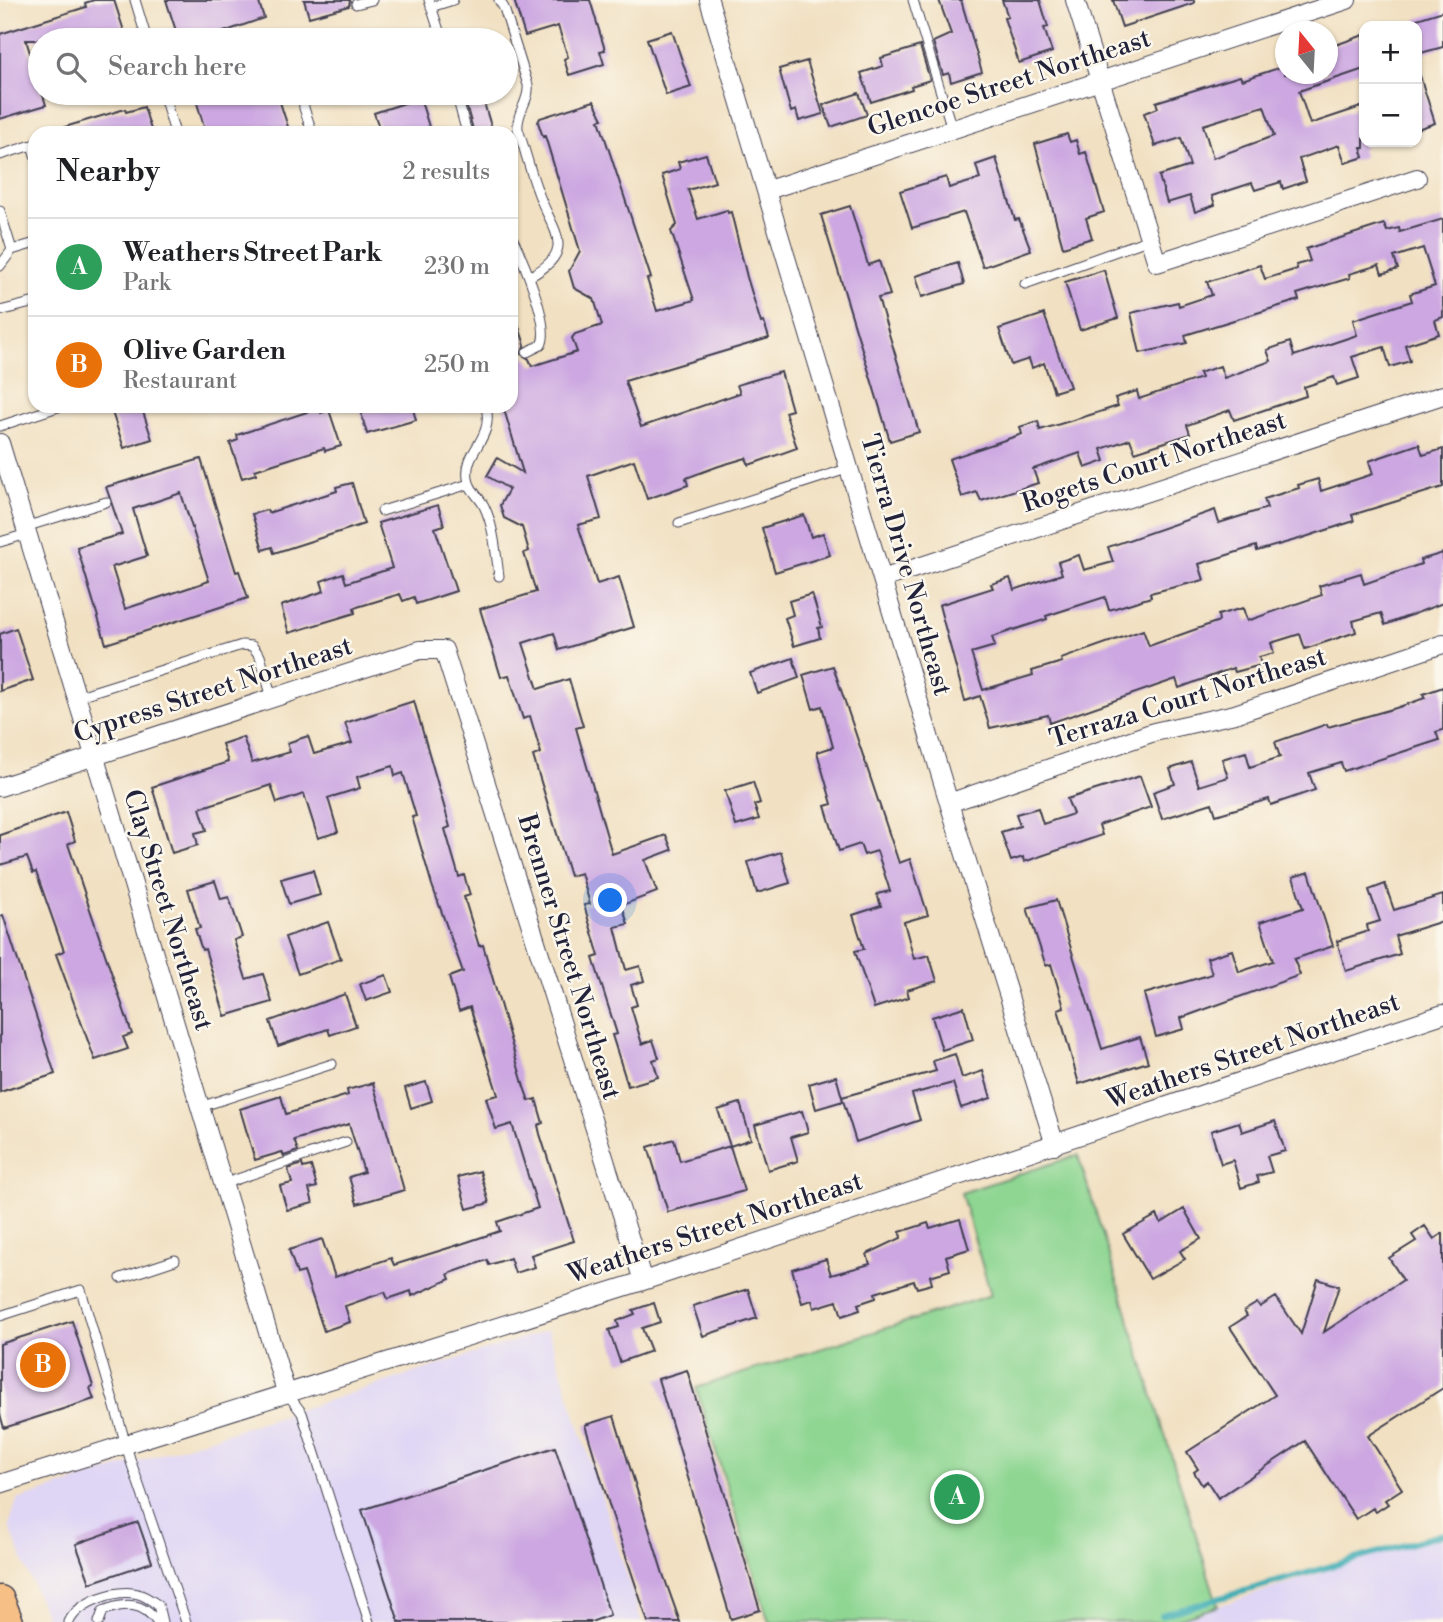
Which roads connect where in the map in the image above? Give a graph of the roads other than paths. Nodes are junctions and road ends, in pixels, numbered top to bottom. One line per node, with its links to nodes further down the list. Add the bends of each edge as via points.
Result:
1 (135, 0): 11 (lane)
2 (372, 0): 9 (lane)
3 (453, 0): 10 (lane)
4 (499, 0): 13 (lane)
5 (709, 0): 26 (street, Tierra Drive Northeast)
6 (913, 0): 22 (lane)
7 (1075, 0): 15 (street)
8 (1347, 0): 15 (street, Glencoe Street Northeast)
9 (356, 4)
10 (430, 4): 12 (lane)
11 (143, 28)
12 (438, 28)
13 (510, 28)
14 (518, 53): 33 (lane, via 528,85 517,118 519,129 538,195 558,240 550,264)
15 (1099, 80): 22 (street, Glencoe Street Northeast); 28 (street)
16 (167, 105): 19 (lane)
17 (304, 105): 20 (lane)
18 (459, 105): 21 (lane)
19 (173, 126)
20 (310, 126)
21 (465, 126)
22 (953, 129): 26 (street, Glencoe Street Northeast)
23 (28, 146): 24 (lane)
24 (0, 155)
25 (1418, 178): 28 (street, via 1157,263)
26 (768, 190): 43 (street, Tierra Drive Northeast)
27 (0, 211): 30 (lane)
28 (1150, 239): 34 (lane)
29 (28, 245): 30 (lane)
30 (12, 250): 32 (lane)
31 (518, 251): 33 (lane)
32 (0, 266)
33 (529, 277): 37 (lane, via 544,340)
34 (1025, 284)
35 (28, 304): 36 (lane)
36 (0, 311)
37 (527, 352)
38 (1443, 395): 51 (street, Rogets Court Northeast)
39 (40, 413): 41 (lane)
40 (488, 413): 44 (lane, via 487,433 470,460)
41 (0, 426)
42 (0, 443): 48 (street, Clay Street Northeast)
43 (850, 468): 47 (lane); 51 (street, Tierra Drive Northeast)
44 (469, 484): 46 (lane); 50 (lane, via 484,505)
45 (106, 502): 48 (lane)
46 (382, 511)
47 (679, 523)
48 (26, 530): 49 (lane); 54 (street, Clay Street Northeast)
49 (0, 542)
50 (499, 576)
51 (882, 579): 58 (street, Tierra Drive Northeast)
52 (1443, 644): 58 (street, Terraza Court Northeast, via 1235,714 1154,732)
53 (444, 650): 55 (street, Cypress Street Northeast, via 420,650); 67 (street, Brenner Street Northeast)
54 (76, 697): 55 (lane, via 242,645 252,646 260,656); 56 (street, Clay Street Northeast)
55 (272, 698): 56 (street, Cypress Street Northeast)
56 (93, 757): 57 (street, Cypress Street Northeast); 61 (street, Clay Street Northeast)
57 (0, 787)
58 (948, 803): 63 (street, Tierra Drive Northeast)
59 (1443, 1014): 63 (street, Weathers Street Northeast)
60 (332, 1064): 61 (lane)
61 (200, 1107): 64 (street, Clay Street Northeast)
62 (346, 1142): 64 (lane)
63 (1055, 1145): 67 (street, Weathers Street Northeast)
64 (223, 1184): 69 (street, Clay Street Northeast)
65 (174, 1260): 66 (lane)
66 (121, 1278)
67 (643, 1281): 69 (street, Weathers Street Northeast)
68 (0, 1316): 70 (lane, via 81,1290)
69 (286, 1392): 70 (street, Weathers Street Northeast); 79 (lane, via 302,1413)
70 (126, 1443): 71 (street, Weathers Street Northeast); 78 (lane)
71 (0, 1484)
72 (0, 1600): 73 (main road)
73 (9, 1622)
74 (69, 1622): 77 (lane, via 74,1611 86,1604 127,1592 158,1605)
75 (99, 1622): 76 (lane, via 103,1611 128,1604 142,1606)
76 (157, 1622)
77 (162, 1622)
78 (186, 1622)
79 (369, 1622)

